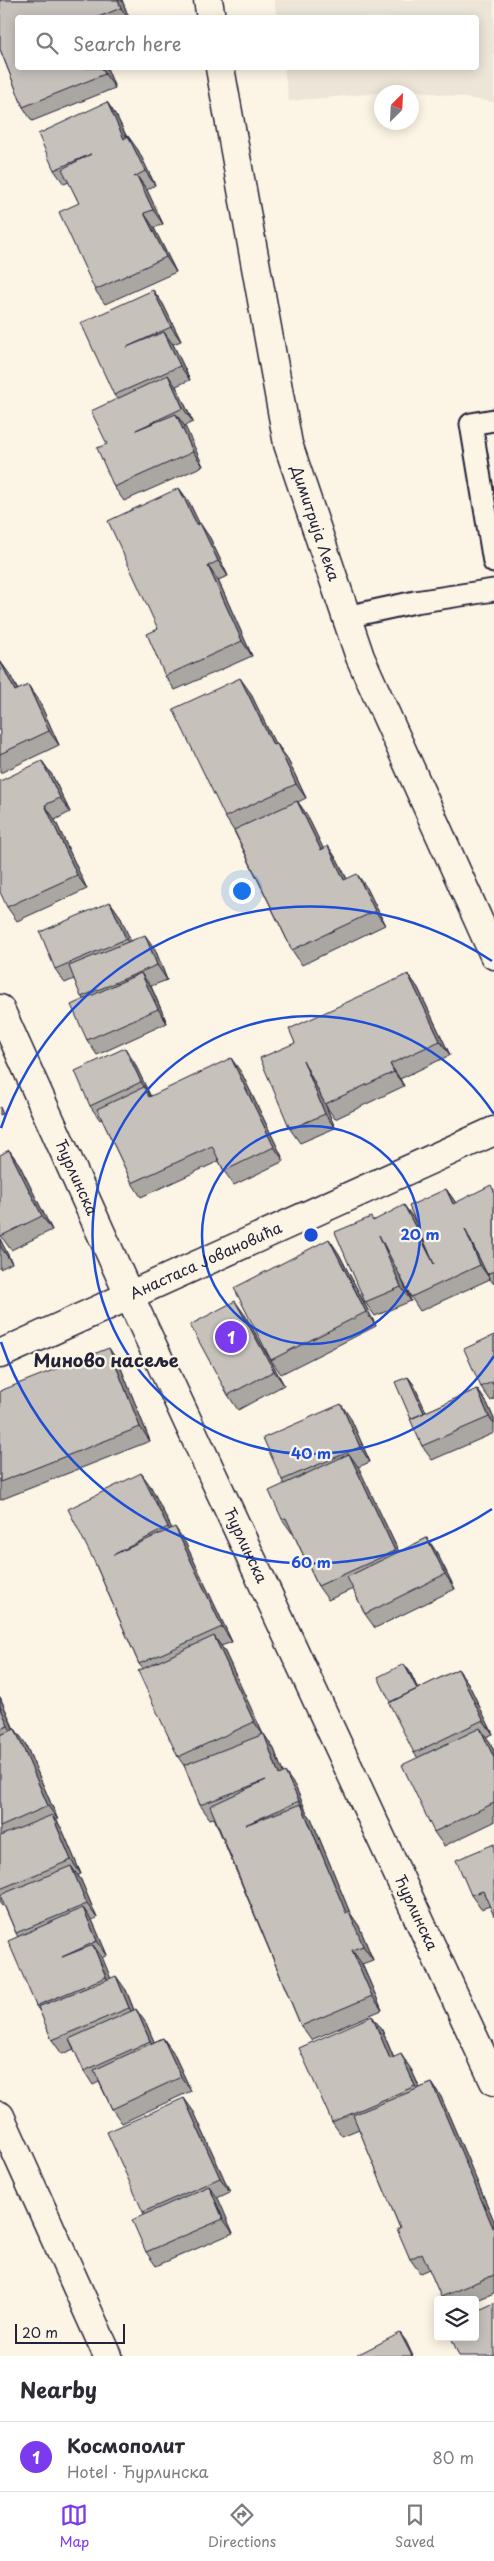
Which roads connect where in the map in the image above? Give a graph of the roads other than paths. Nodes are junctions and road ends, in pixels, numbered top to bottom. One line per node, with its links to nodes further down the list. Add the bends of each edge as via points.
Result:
1 (208, 0): 2 (street)
2 (210, 15)
3 (220, 70): 7 (street, Димитрија Лека, via 288,444)
4 (494, 420): 5 (lane, via 471,424)
5 (494, 562)
6 (494, 590): 7 (lane)
7 (346, 617): 8 (street, Димитрија Лека, via 360,657)
8 (494, 955)
9 (0, 1009): 11 (street, Ћурлинска)
10 (494, 1131): 11 (street, Анастаса Јовановића)
11 (129, 1295): 12 (street, Анастаса Јовановића); 13 (street, Ћурлинска)
12 (0, 1354)
13 (494, 2081)
14 (0, 2116): 15 (street)
15 (108, 2356)

